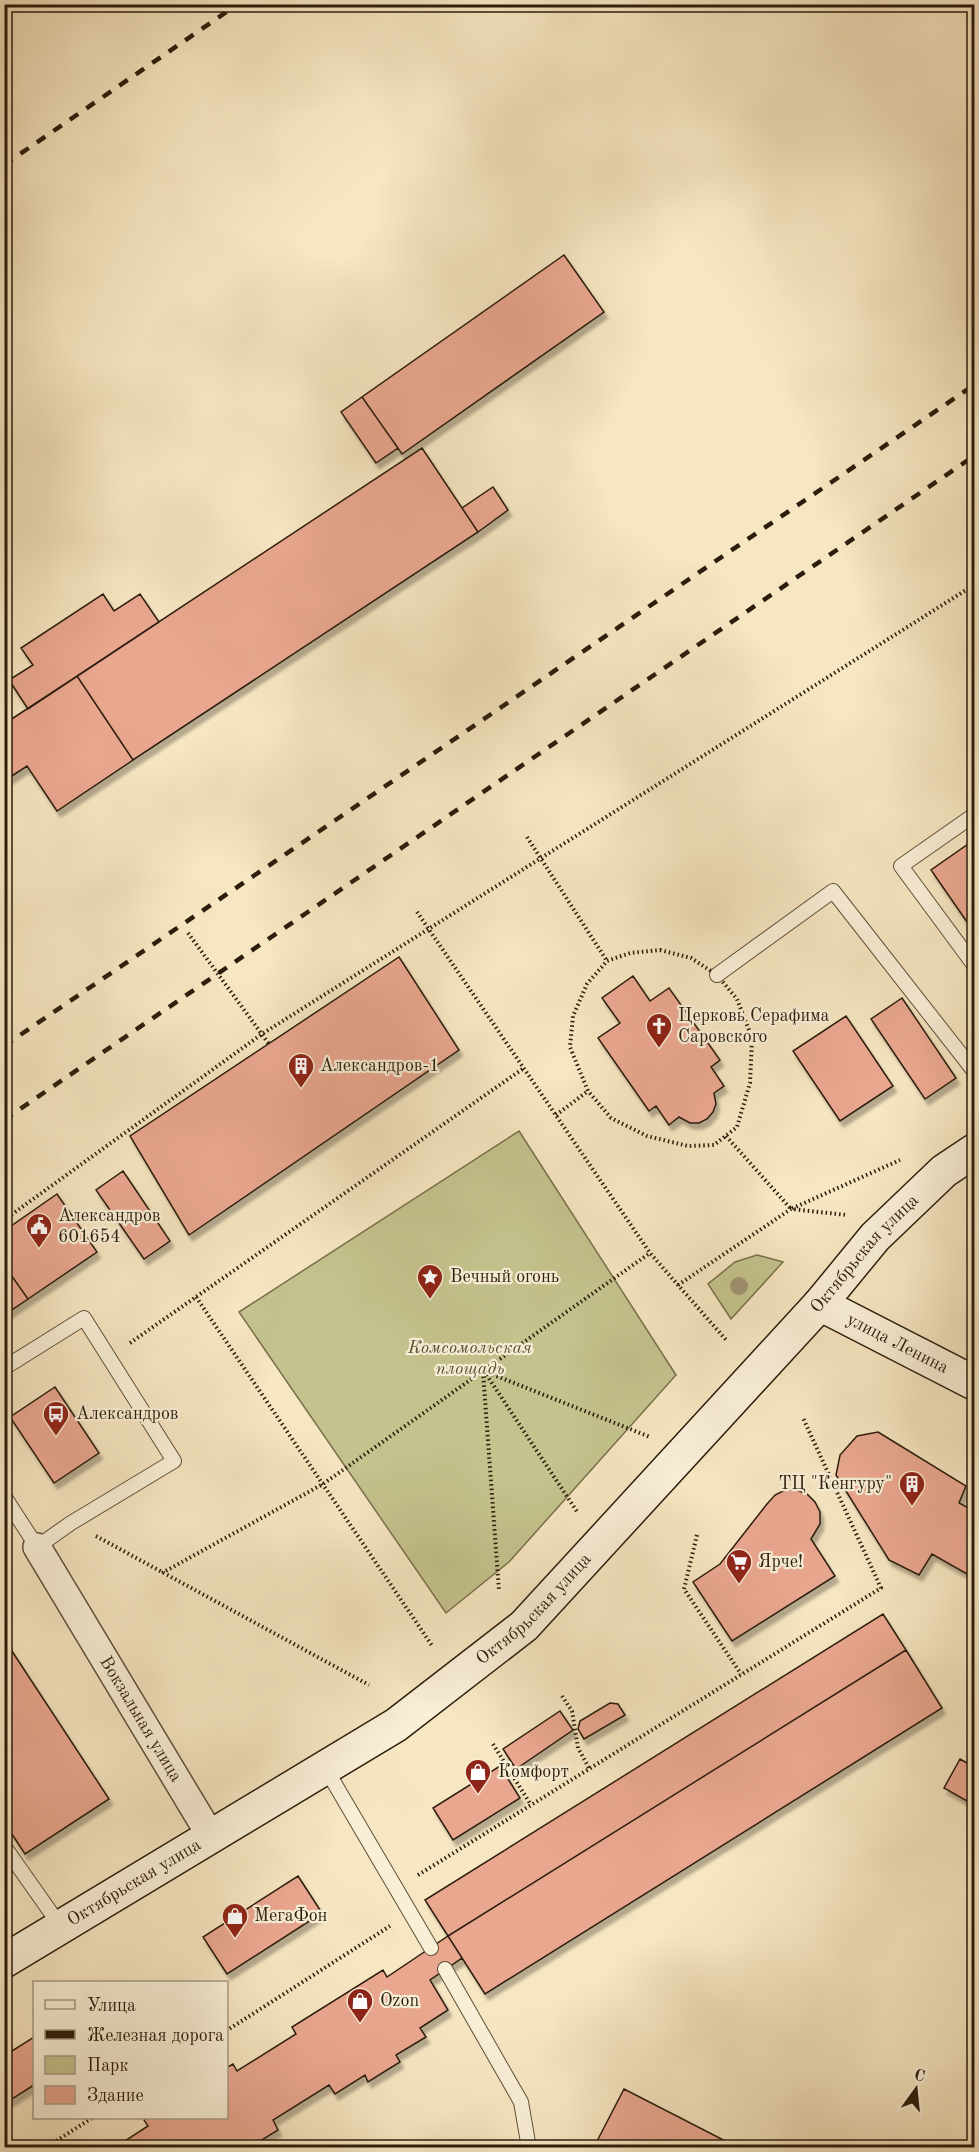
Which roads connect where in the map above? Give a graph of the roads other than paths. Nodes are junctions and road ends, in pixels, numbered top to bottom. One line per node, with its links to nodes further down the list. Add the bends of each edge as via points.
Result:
1 (975, 815): 2 (lane, via 901,866)
2 (975, 965)
3 (717, 975): 4 (lane, via 833,891)
4 (975, 1071)
5 (975, 1151): 6 (main road, Октябрьская улица, via 944,1171 876,1237)
6 (820, 1304): 8 (main road, улица Ленина); 11 (main road, Октябрьская улица, via 524,1626 396,1725)
7 (4, 1368): 10 (lane, via 84,1318 174,1461)
8 (975, 1383)
9 (4, 1496): 10 (lane)
10 (37, 1547): 12 (street, Вокзальная улица)
11 (326, 1769): 12 (main road, Октябрьская улица); 15 (lane)
12 (212, 1838): 14 (main road, Октябрьская улица)
13 (4, 1846): 14 (lane)
14 (61, 1927): 16 (main road, Октябрьская улица)
15 (431, 1948)
16 (4, 1961)
17 (445, 1969): 18 (lane, via 521,2102)
18 (529, 2148)

